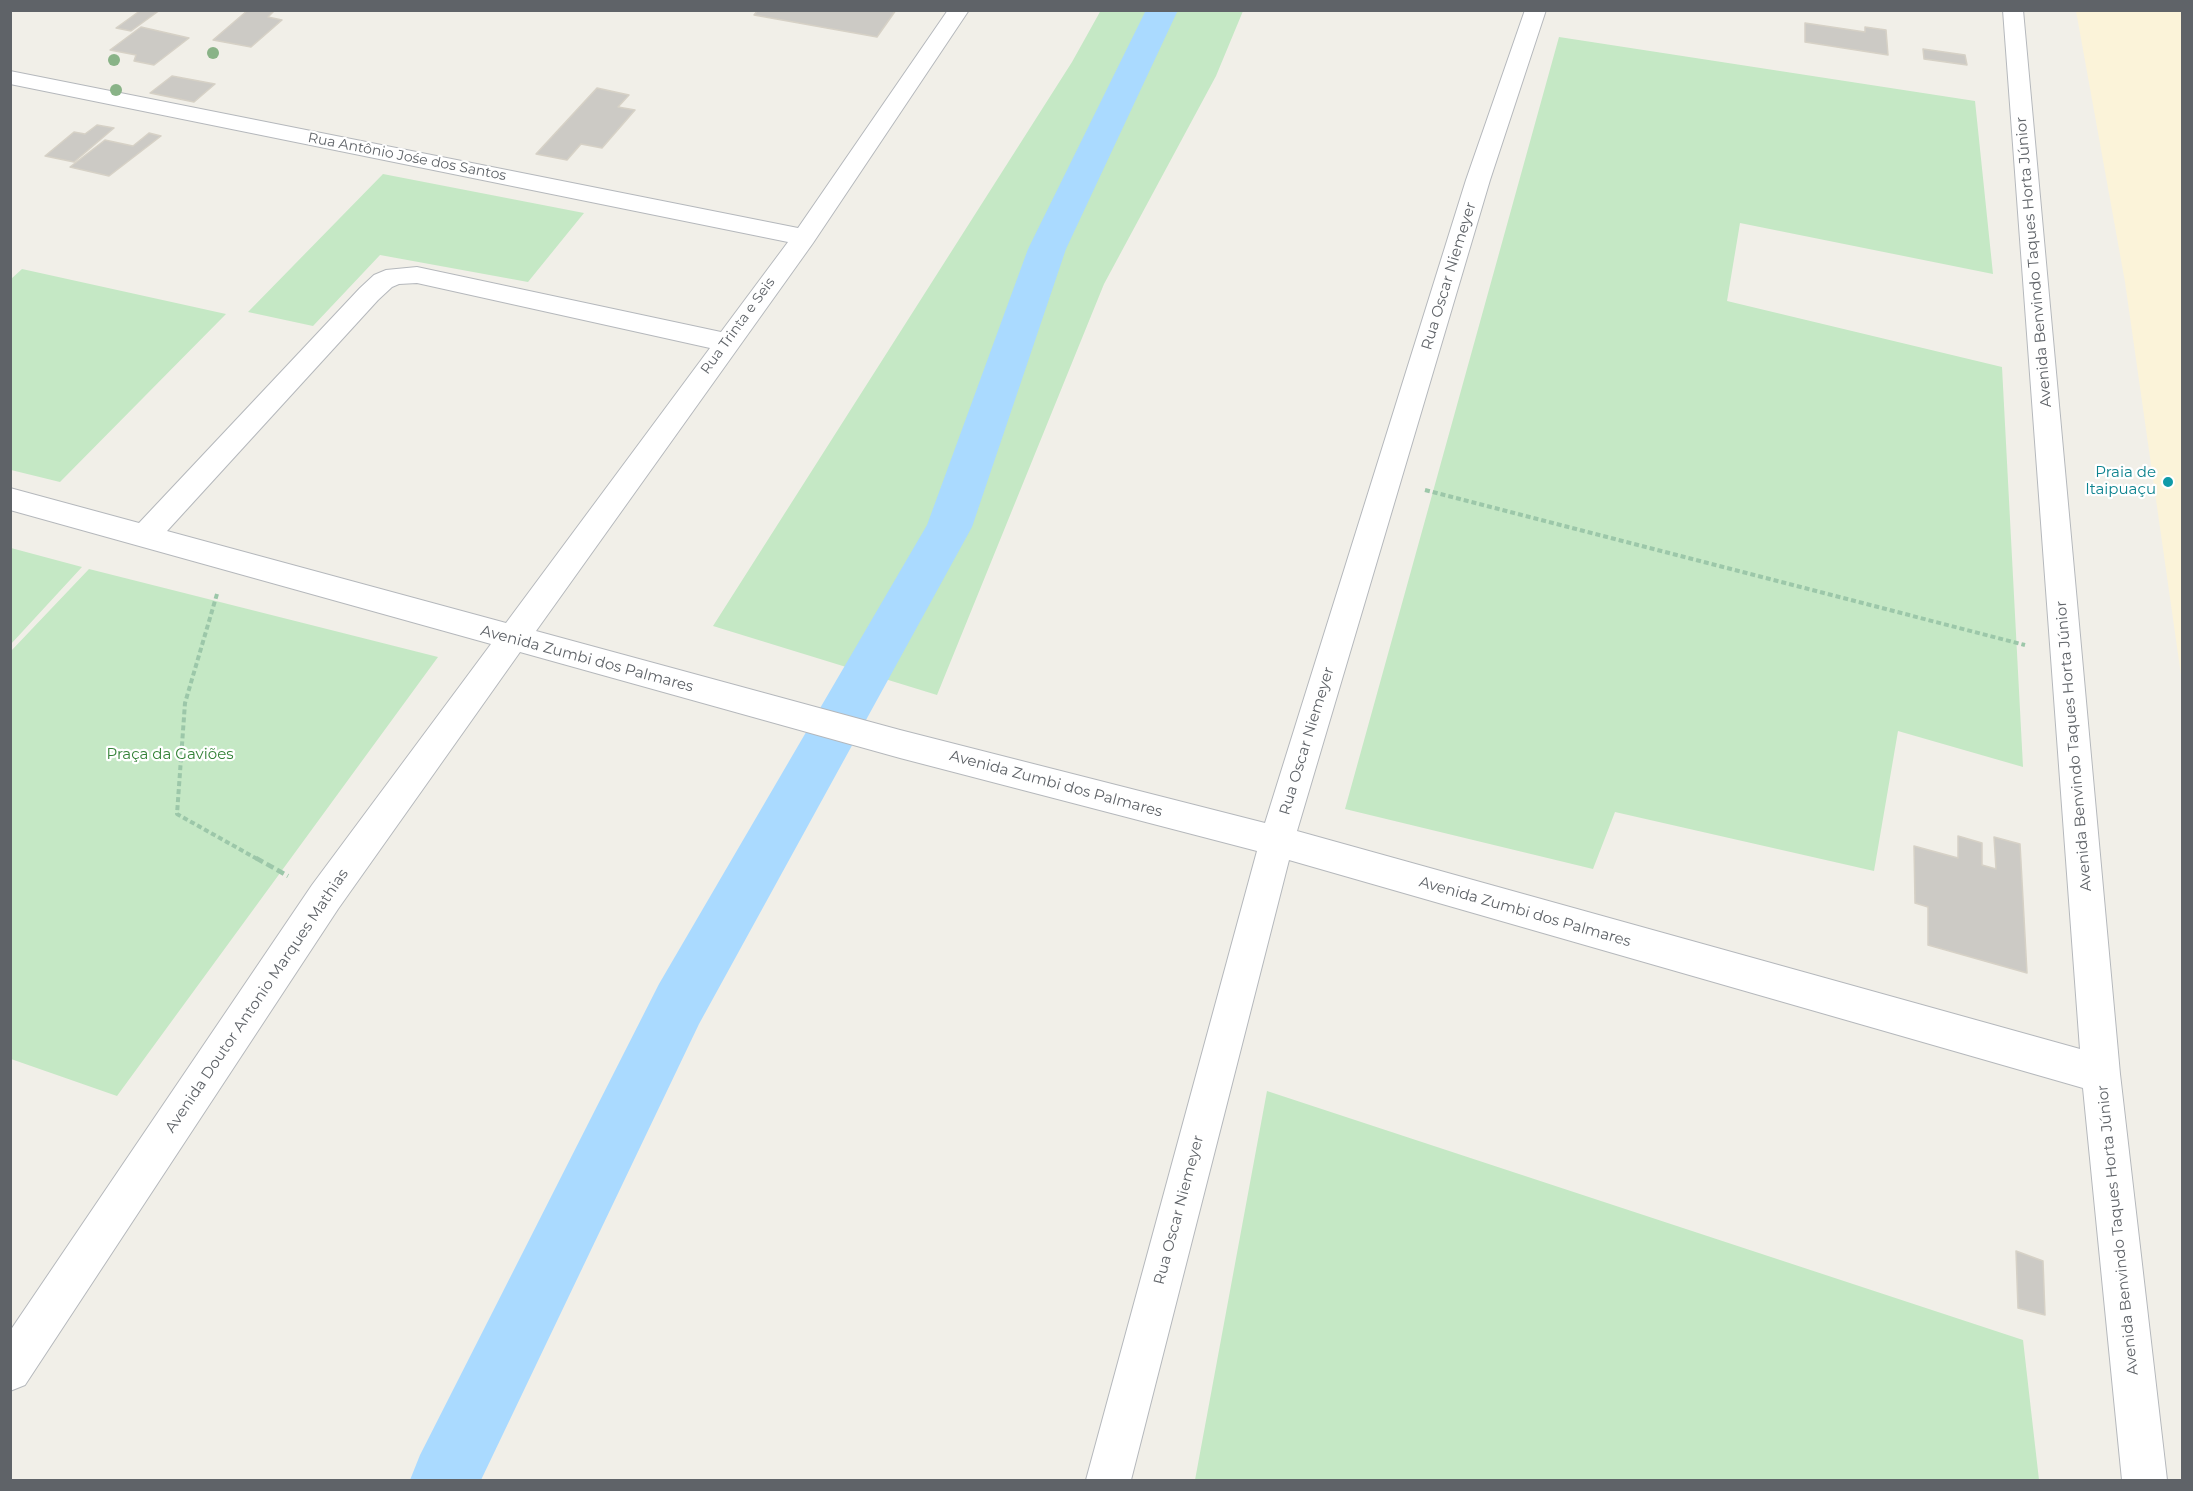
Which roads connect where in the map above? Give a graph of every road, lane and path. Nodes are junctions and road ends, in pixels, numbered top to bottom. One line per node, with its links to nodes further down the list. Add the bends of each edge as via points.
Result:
1 (959, 10): 5 (street, Rua Trinta e Seis)
2 (1536, 10): 7 (street, Rua Oscar Niemeyer)
3 (2013, 10): 12 (street, Avenida Benvindo Taques Horta Júnior)
4 (10, 77): 5 (street, Rua Antônio Jośe dos Santos)
5 (804, 237): 6 (street, Rua Trinta e Seis)
6 (726, 342): 9 (street, via 417,275 395,276 369,294); 11 (street, Rua Trinta e Seis)
7 (1387, 480): 12 (path); 13 (street, Rua Oscar Niemeyer)
8 (10, 499): 9 (street, Avenida Zumbi dos Palmares)
9 (146, 535): 10 (street, Avenida Zumbi dos Palmares)
10 (227, 557): 11 (street, Avenida Zumbi dos Palmares); 14 (path, via 185,703 177,814)
11 (512, 639): 13 (street, Avenida Zumbi dos Palmares); 14 (street, Avenida Doutor Antonio Marques Mathias)
12 (2066, 655): 15 (street, Avenida Benvindo Taques Horta Júnior)
13 (1276, 841): 15 (street, Avenida Zumbi dos Palmares); 17 (street, Rua Oscar Niemeyer)
14 (326, 897): 16 (street, Avenida Doutor Antonio Marques Mathias)
15 (2101, 1074): 18 (street, Avenida Benvindo Taques Horta Júnior)
16 (10, 1370)
17 (1108, 1480)
18 (2145, 1480)

